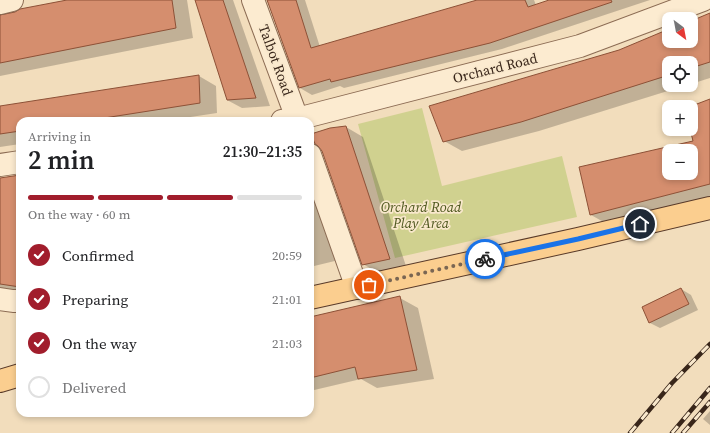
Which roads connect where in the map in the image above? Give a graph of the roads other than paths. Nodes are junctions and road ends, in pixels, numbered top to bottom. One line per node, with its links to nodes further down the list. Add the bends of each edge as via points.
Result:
1 (12, 0): 4 (street)
2 (253, 0): 5 (street, Talbot Road)
3 (702, 0): 6 (street, Orchard Road, via 580,46)
4 (0, 2)
5 (292, 117)
6 (305, 117)
7 (16, 163): 8 (street)
8 (0, 165)
9 (314, 165): 11 (street)
10 (710, 208): 11 (main road)
11 (357, 288): 12 (main road)
12 (314, 297)
13 (0, 299): 14 (street)
14 (16, 301)
15 (16, 376): 16 (main road)
16 (0, 381)

